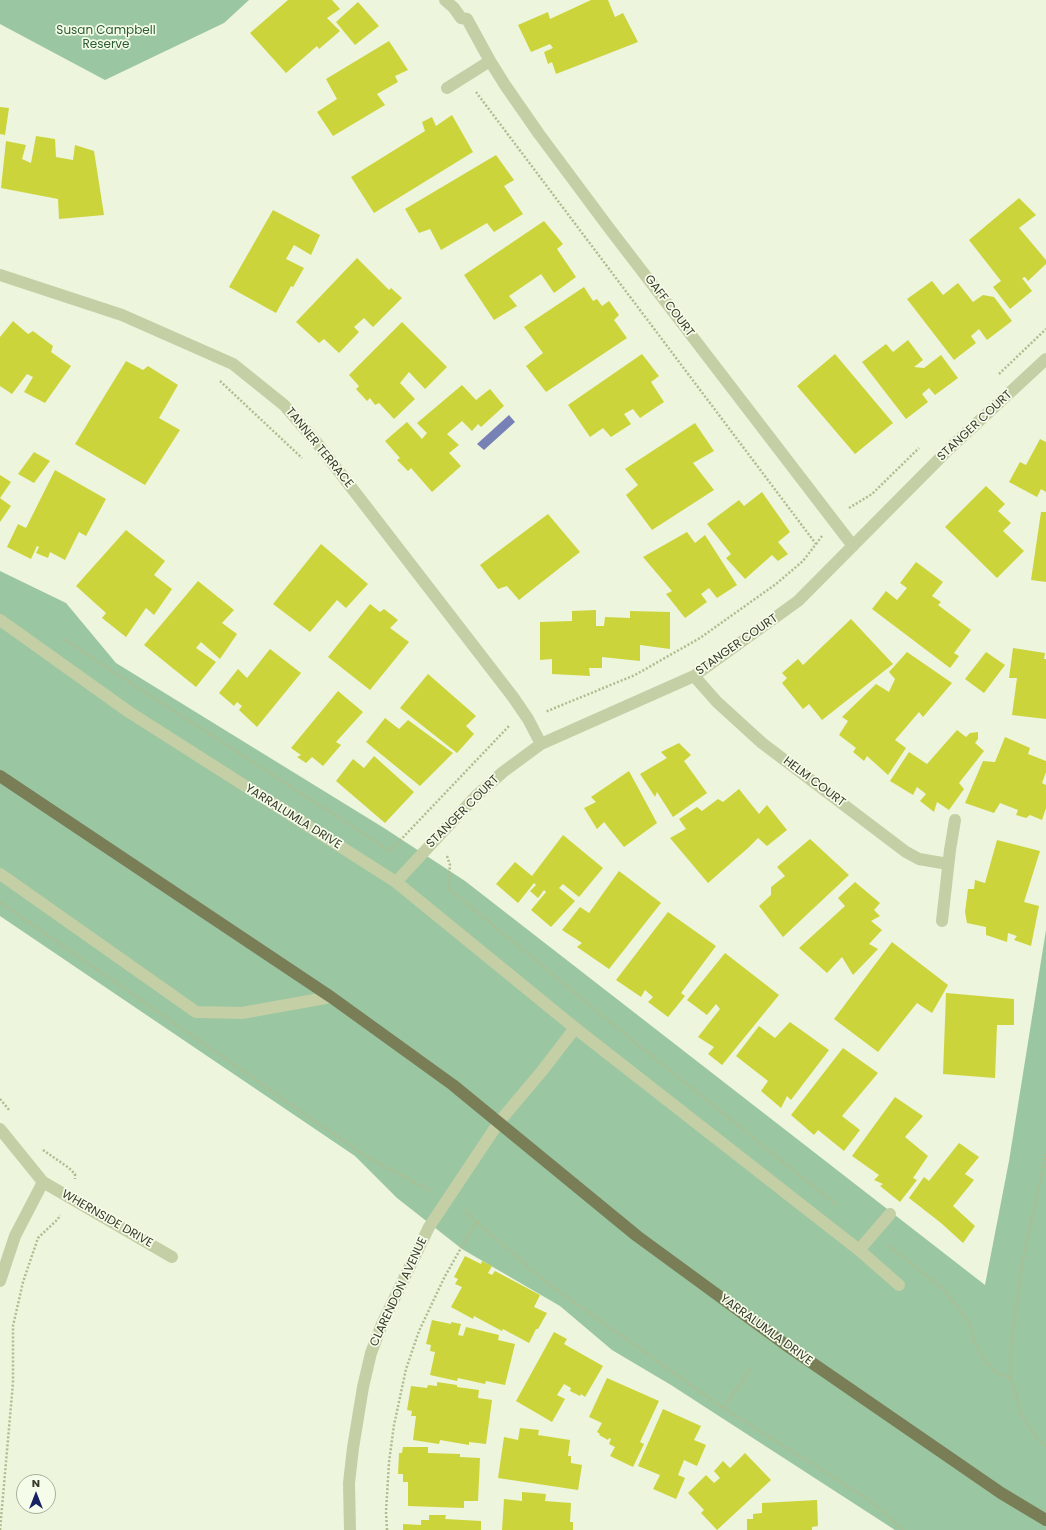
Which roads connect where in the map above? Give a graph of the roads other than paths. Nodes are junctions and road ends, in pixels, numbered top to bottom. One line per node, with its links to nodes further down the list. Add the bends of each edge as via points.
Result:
1 (445, 0): 2 (street, GAFF COURT, via 461,18 467,19)
2 (490, 61): 3 (street); 6 (street, GAFF COURT, via 526,115 609,228)
3 (447, 88)
4 (0, 275): 9 (street, TANNER TERRACE, via 122,315 233,364 284,405 513,697)
5 (1046, 359): 6 (street, STANGER COURT, via 950,448)
6 (853, 546): 8 (street, STANGER COURT, via 798,601)
7 (0, 620): 14 (street, YARRALUMLA DRIVE, via 129,712)
8 (694, 676): 9 (street, STANGER COURT); 12 (street, HELM COURT, via 717,702 762,742 906,852 918,859)
9 (541, 744): 14 (street, STANGER COURT, via 476,796)
10 (0, 776): 16 (main road, YARRALUMLA DRIVE)
11 (955, 820): 12 (street)
12 (948, 864): 15 (street)
13 (0, 874): 16 (street, via 196,1012 242,1013)
14 (396, 882): 17 (street, YARRALUMLA DRIVE)
15 (942, 921)
16 (331, 997): 18 (main road, YARRALUMLA DRIVE, via 453,1085)
17 (575, 1028): 18 (street, via 542,1072); 22 (street, YARRALUMLA DRIVE)
18 (499, 1122): 26 (main road, YARRALUMLA DRIVE, via 637,1236 786,1345 1001,1493); 27 (street, CLARENDON AVENUE, via 429,1227 382,1324 371,1353 363,1387 349,1483)
19 (0, 1129): 20 (street, WHERNSIDE DRIVE)
20 (43, 1182): 23 (street, WHERNSIDE DRIVE); 24 (street, via 15,1236)
21 (890, 1214): 22 (street)
22 (859, 1250): 25 (street, YARRALUMLA DRIVE)
23 (172, 1257)
24 (0, 1282)
25 (899, 1285)
26 (1046, 1520)
27 (350, 1530)

